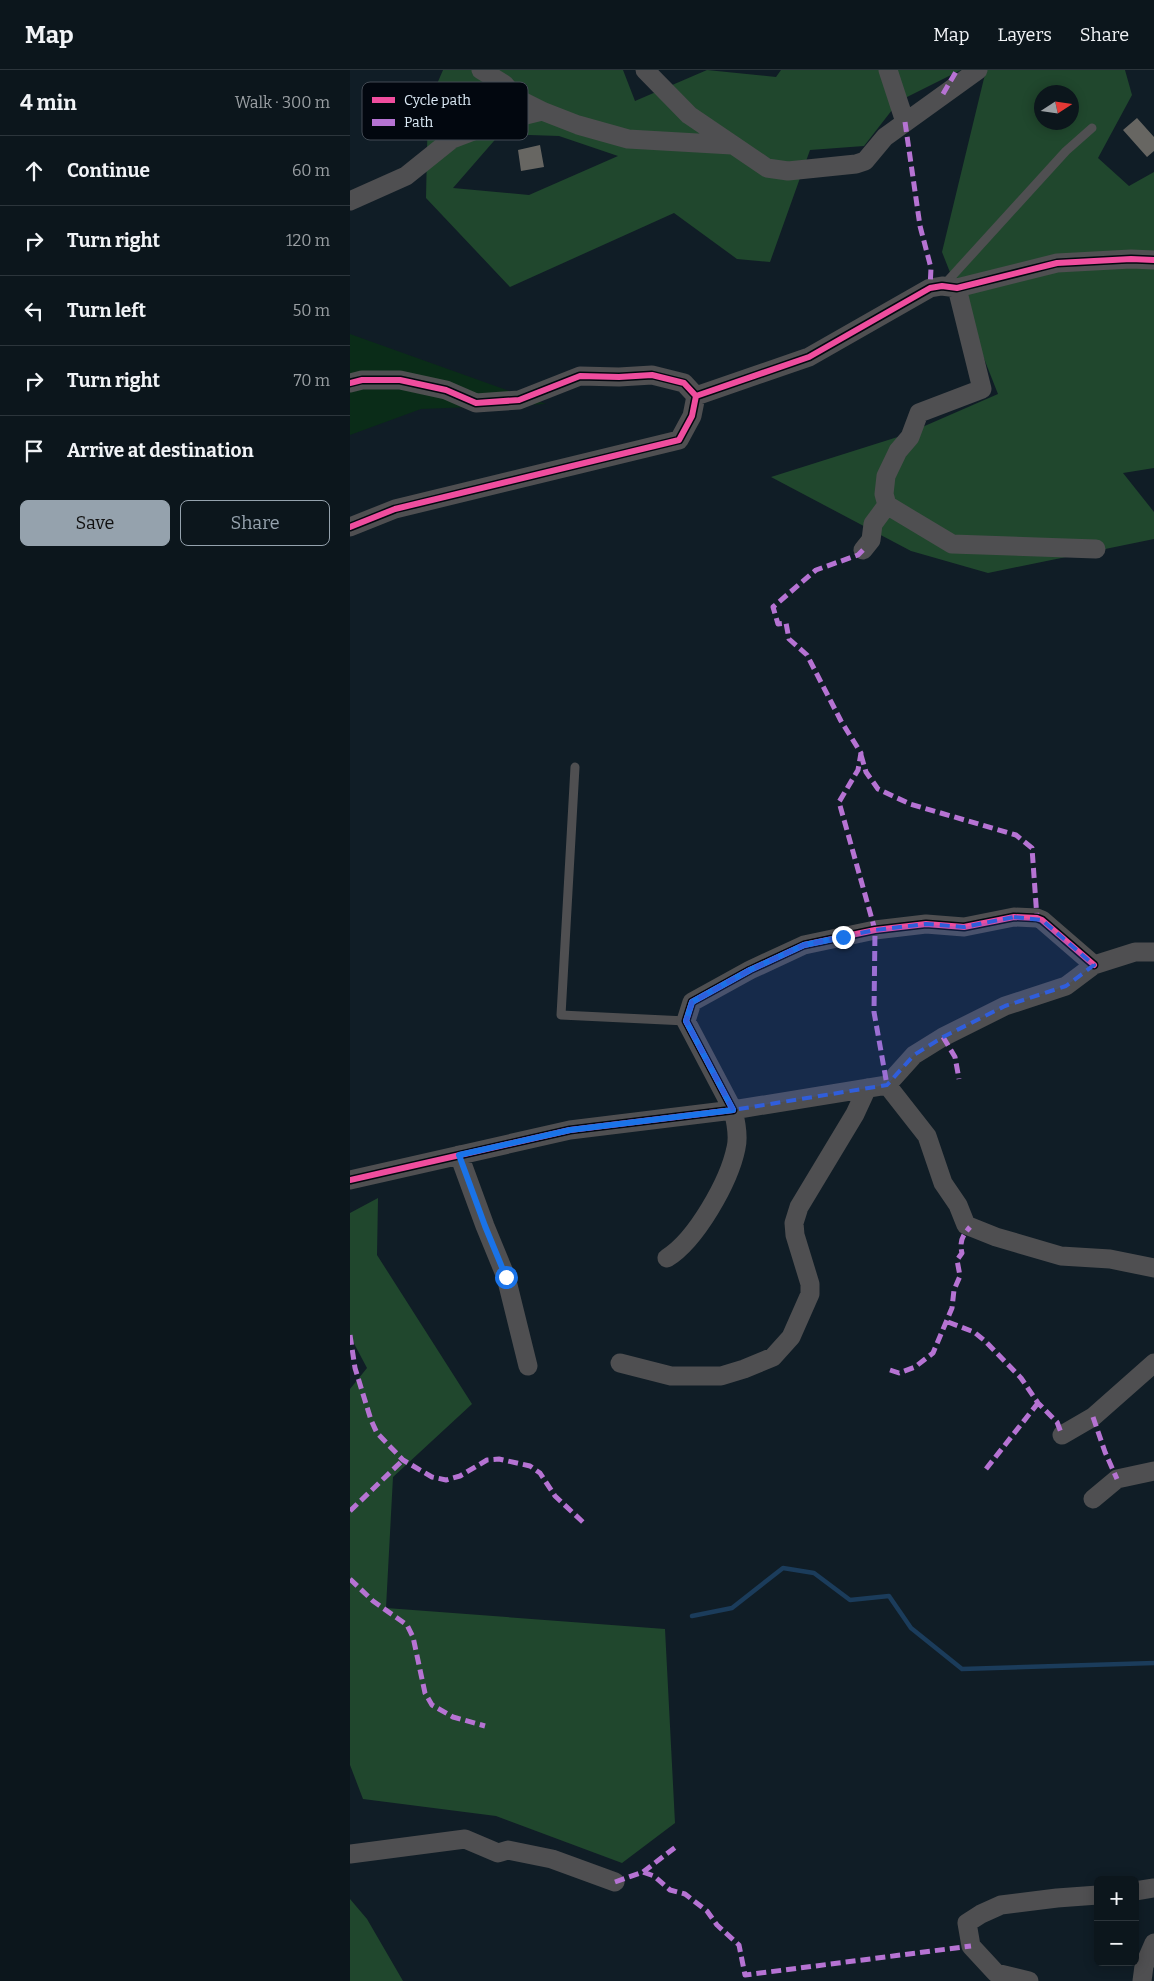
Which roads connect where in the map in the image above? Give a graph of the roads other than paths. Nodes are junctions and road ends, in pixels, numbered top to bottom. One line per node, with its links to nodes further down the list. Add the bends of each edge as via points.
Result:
1 (481, 70): 5 (street)
2 (645, 70): 12 (street, via 689,114)
3 (888, 70): 9 (street)
4 (978, 70): 9 (street)
5 (501, 82)
6 (528, 104): 7 (street)
7 (542, 111): 8 (street); 12 (street, via 628,139)
8 (528, 114)
9 (905, 122): 12 (street, via 885,137 865,161 856,164 788,171 767,168)
10 (1092, 128): 15 (lane, via 1066,151)
11 (451, 140): 13 (street, via 406,176)
12 (733, 145)
13 (350, 201)
14 (1154, 260): 15 (street, via 1057,263)
15 (950, 287): 17 (street, via 930,288 809,357); 18 (street, via 982,389 918,413 910,437 898,451 886,476 884,494)
16 (350, 383): 17 (street, via 400,380 446,390 476,403 519,400 580,376 652,375 684,383)
17 (696, 396): 19 (street, via 692,416 679,440 395,509)
18 (887, 505): 20 (street, via 952,544); 21 (street, via 873,524 871,540)
19 (350, 526)
20 (1096, 549)
21 (863, 550)
22 (575, 767): 25 (lane, via 561,1015)
23 (1154, 952): 24 (street, via 1135,952)
24 (1094, 964): 25 (street, via 1036,918 1014,917 964,927 926,924 875,930 804,945 750,970 692,1002); 26 (street, via 1066,986 1005,1006 943,1037 914,1055)
25 (686, 1021): 28 (street)
26 (887, 1085): 27 (street); 32 (street, via 927,1136 943,1183 958,1205 966,1225 1061,1256 1110,1259)
27 (867, 1088): 28 (street); 33 (street, via 799,1207 794,1223 810,1294 791,1337 773,1357 720,1376 671,1376)
28 (733, 1110): 29 (street, via 570,1130); 31 (street, via 737,1148 726,1177 696,1231)
29 (459, 1155): 30 (street); 35 (street, via 506,1277)
30 (350, 1180)
31 (667, 1258)
32 (1154, 1268)
33 (620, 1363)
34 (1154, 1363): 36 (street, via 1093,1417)
35 (528, 1366)
36 (1062, 1435)
37 (1154, 1471): 38 (street, via 1117,1479)
38 (1093, 1499)
39 (350, 1854): 40 (street, via 465,1839 498,1853 508,1850 552,1860)
40 (615, 1882)
41 (1154, 1888): 42 (street)
42 (1139, 1890)
43 (1094, 1895): 45 (street, via 1002,1905 967,1923 971,1946 996,1973)
44 (1154, 1943): 46 (street, via 1144,1966)
45 (1029, 1981)
46 (1142, 1981)

